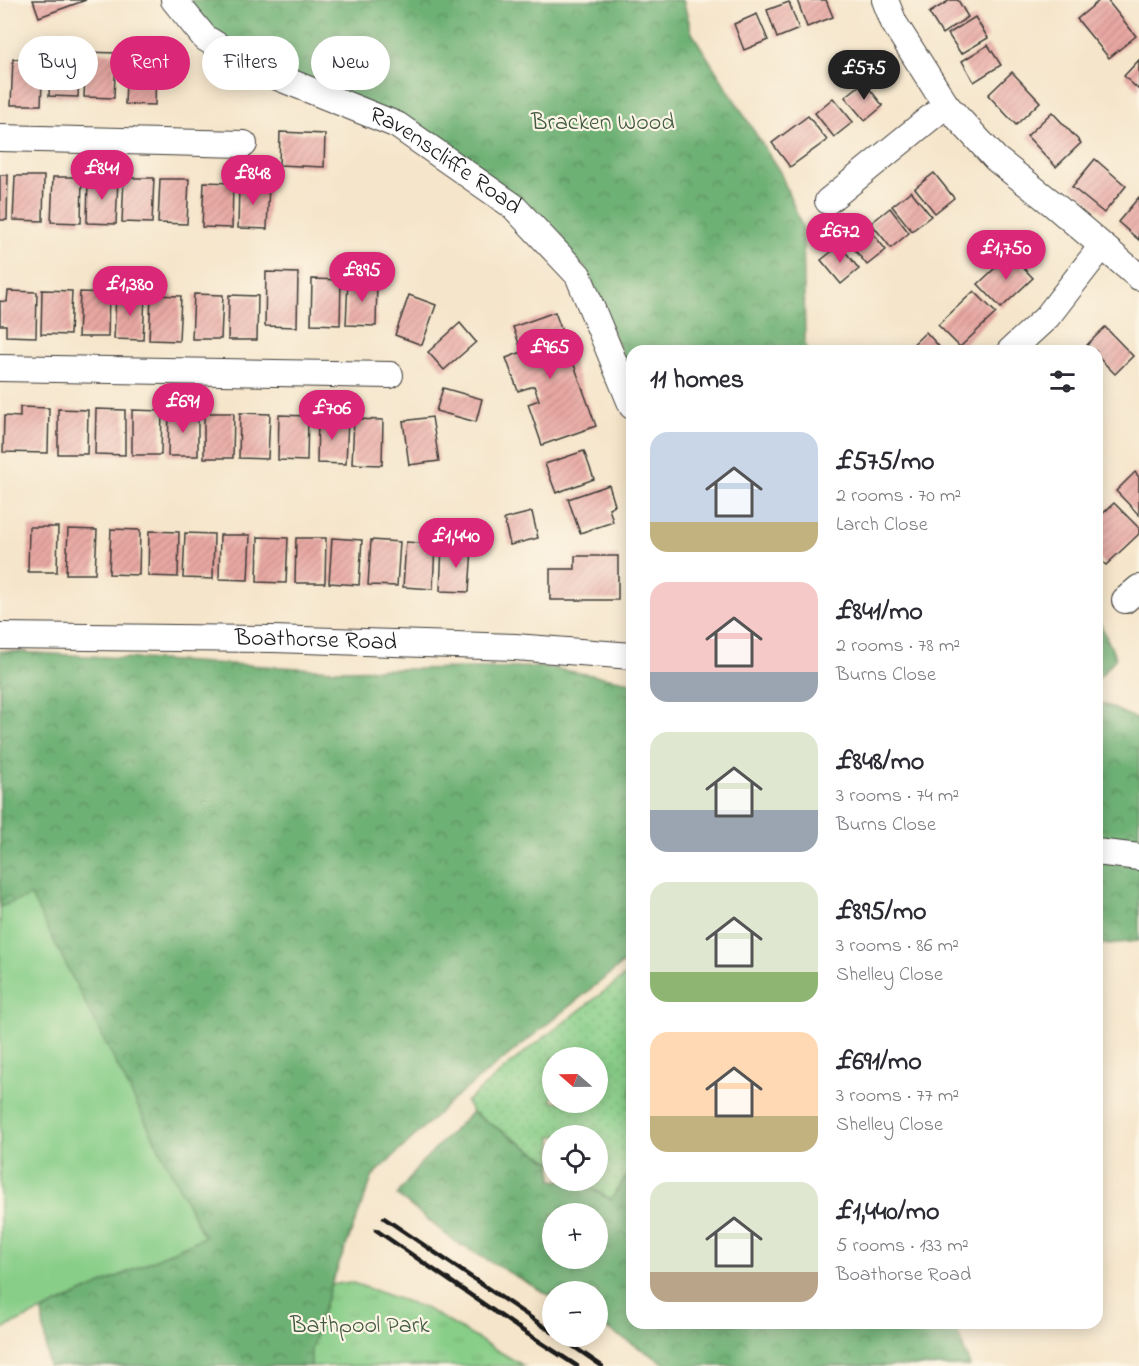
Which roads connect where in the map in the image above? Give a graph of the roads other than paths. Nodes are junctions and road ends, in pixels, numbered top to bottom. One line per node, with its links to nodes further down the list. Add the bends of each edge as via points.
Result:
1 (174, 0): 12 (street, Ravenscliffe Road, via 205,38 255,68 397,125 513,206 578,275)
2 (885, 0): 3 (street, via 894,23)
3 (946, 105): 6 (street); 7 (street, via 996,159)
4 (0, 138): 5 (street)
5 (244, 144)
6 (828, 201)
7 (1102, 246): 8 (street); 9 (street, via 1047,316)
8 (1139, 277)
9 (1016, 345)
10 (0, 368): 11 (street)
11 (390, 375)
12 (626, 391)
13 (0, 636): 14 (street, Boathorse Road, via 273,639 515,647)
14 (626, 656)
15 (1103, 853): 16 (street)
16 (1139, 857)

